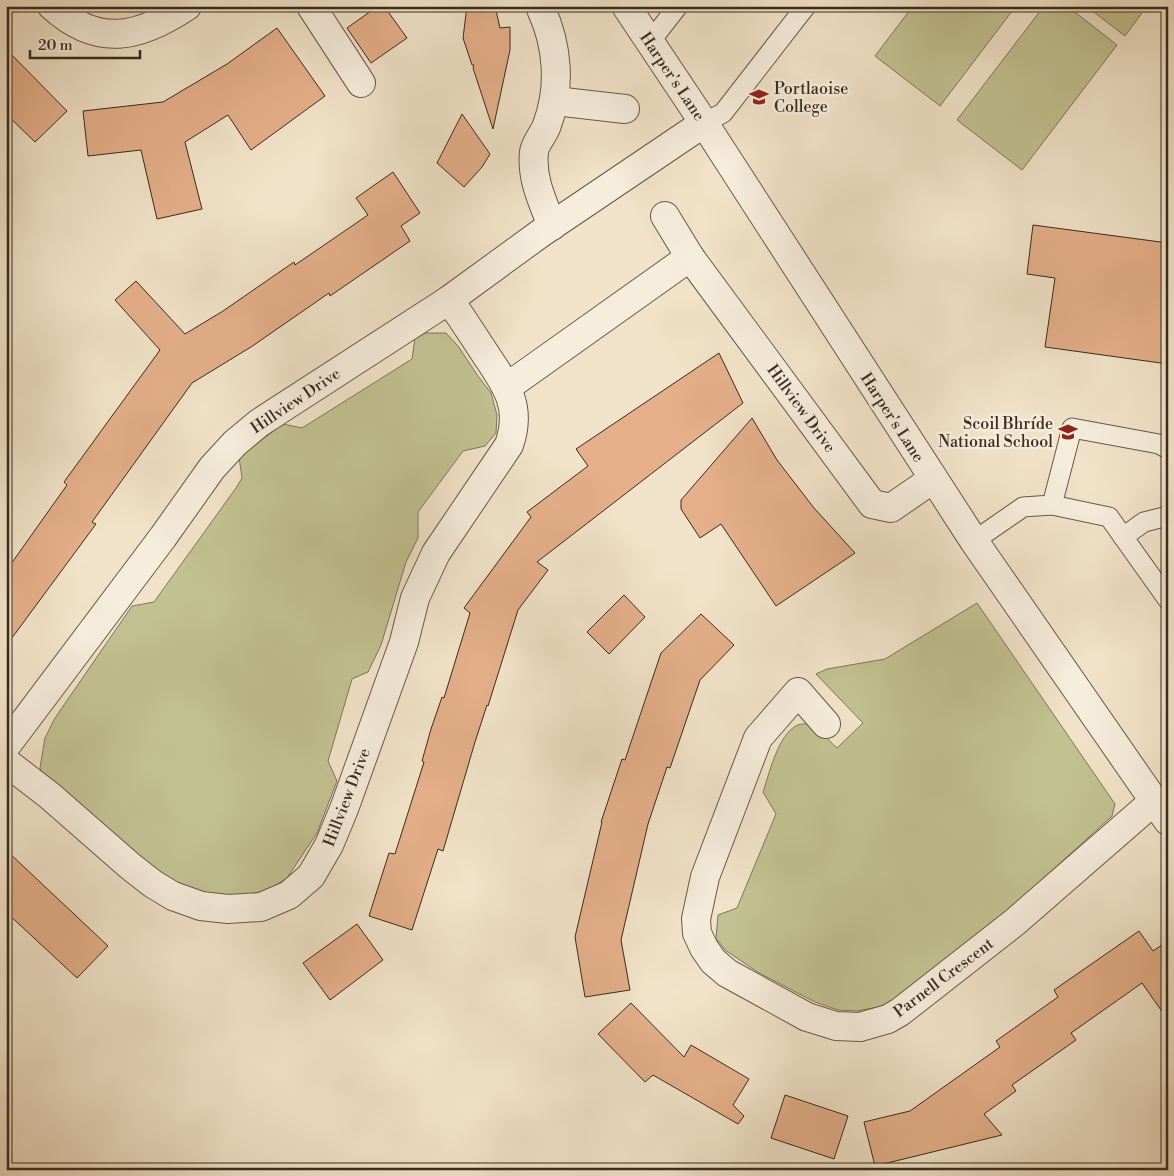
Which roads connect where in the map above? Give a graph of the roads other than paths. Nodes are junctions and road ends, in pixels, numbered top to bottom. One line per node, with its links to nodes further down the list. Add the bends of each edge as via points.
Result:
1 (52, 6): 2 (street, via 91,31 117,36 144,30)
2 (187, 6)
3 (311, 6): 9 (street)
4 (626, 6): 8 (street, Harper's Lane)
5 (678, 6): 8 (lane)
6 (806, 6): 12 (lane, via 723,113)
7 (541, 9): 10 (street, via 548,24 557,69)
8 (650, 42): 12 (street, Harper's Lane)
9 (361, 83)
10 (555, 101): 11 (street); 14 (street, via 534,151 534,180)
11 (625, 109)
12 (704, 123): 14 (street, Hillview Drive); 19 (street, Harper's Lane)
13 (665, 216): 15 (street, Hillview Drive)
14 (552, 226): 16 (street, Hillview Drive)
15 (690, 256): 17 (street); 19 (street, Hillview Drive, via 872,504 892,508)
16 (449, 300): 17 (street, Hillview Drive); 26 (street, Hillview Drive, via 235,443 212,468)
17 (507, 387): 27 (street, Hillview Drive, via 514,415 509,445 436,553 415,598 404,642 329,844 311,876 289,895 261,907 228,909 201,906 173,896 130,866)
18 (1168, 449): 20 (lane, via 1160,444 1072,428)
19 (932, 479): 23 (street, Harper's Lane)
20 (1052, 505): 22 (lane, via 1109,517); 23 (lane, via 1023,507)
21 (1168, 516): 22 (lane, via 1144,522)
22 (1123, 537): 24 (lane)
23 (974, 541): 28 (street, Harper's Lane)
24 (1168, 600)
25 (826, 724): 28 (street, Parnell Crescent, via 798,692 758,738 705,877 696,918 697,933 704,948 727,973 807,1017 836,1026 860,1027 900,1012)
26 (6, 746)
27 (6, 762)
28 (1161, 811)

